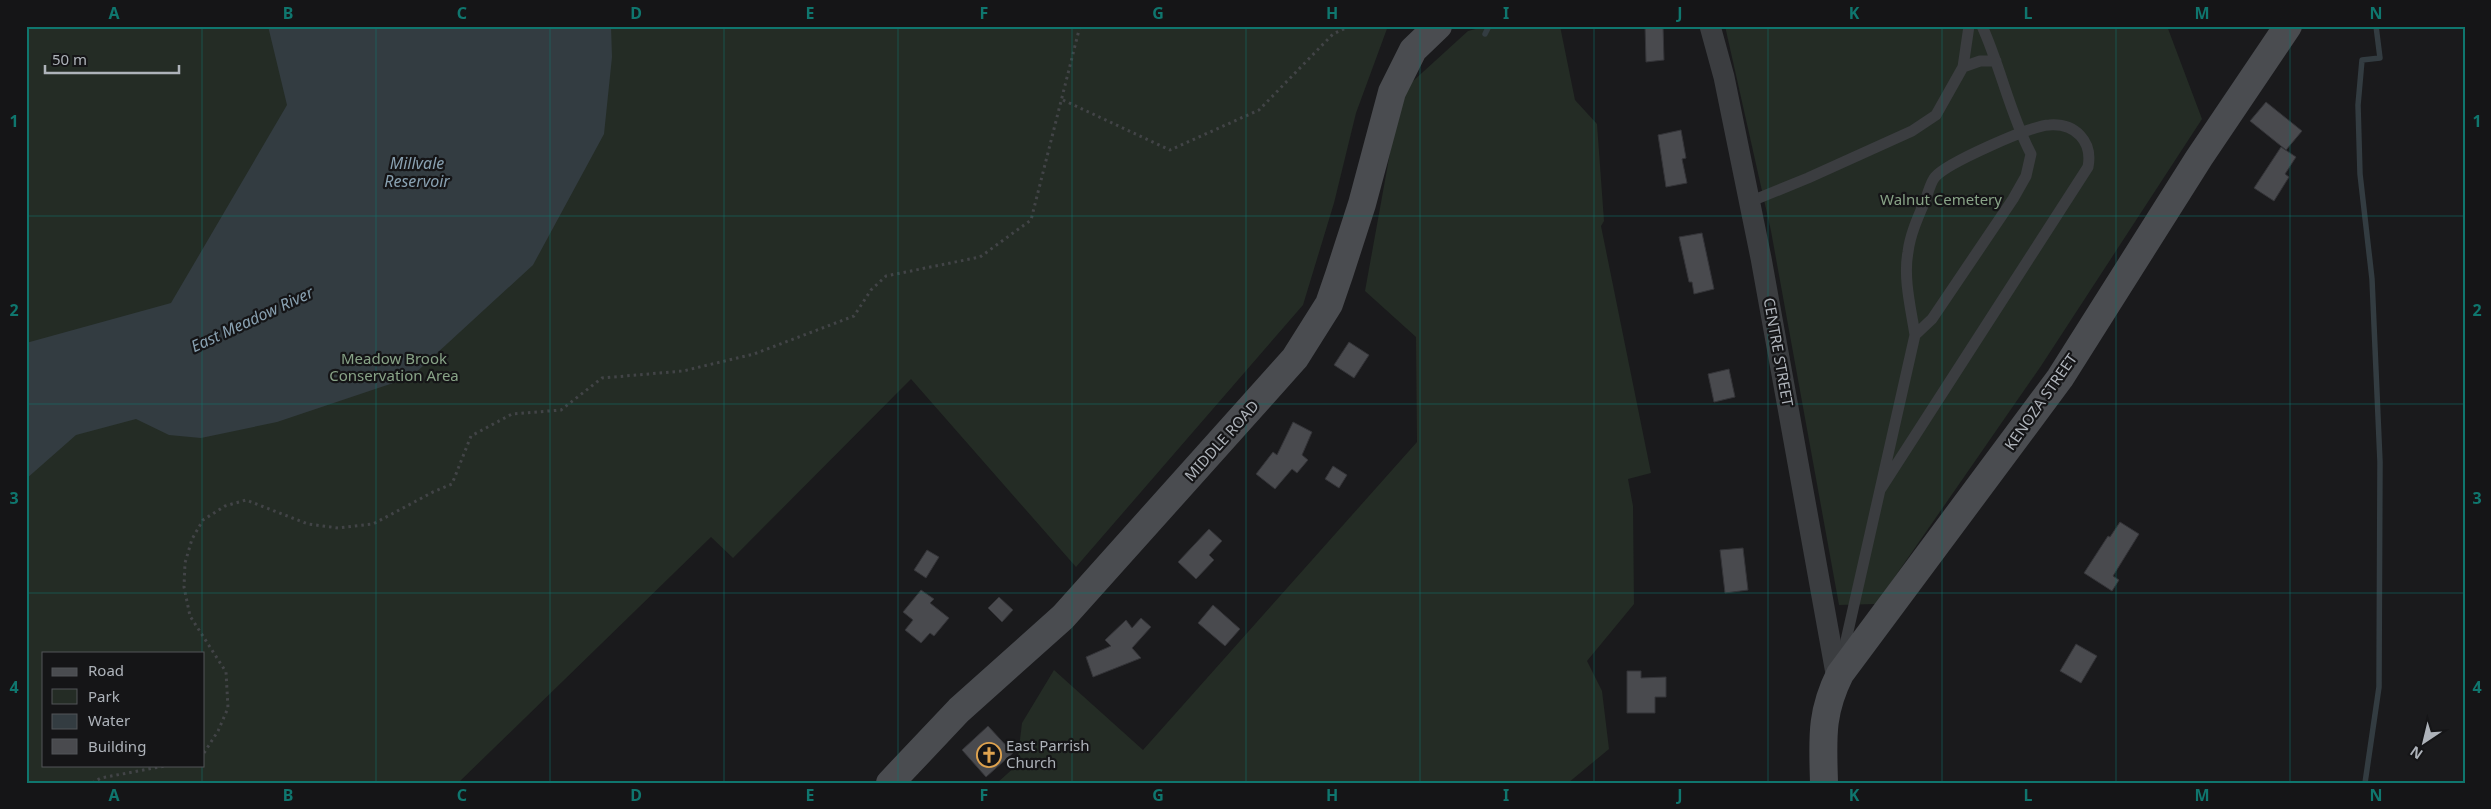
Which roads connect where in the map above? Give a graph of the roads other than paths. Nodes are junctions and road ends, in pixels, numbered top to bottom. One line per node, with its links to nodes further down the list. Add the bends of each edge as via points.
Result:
1 (1710, 26): 9 (street, CENTRE STREET, via 1724,77)
2 (1969, 26): 7 (lane)
3 (1982, 26): 6 (lane)
4 (2288, 26): 12 (street, KENOZA STREET, via 2199,158 2060,378 1852,654)
5 (1428, 31): 13 (street, MIDDLE ROAD, via 1405,62 1392,92 1362,204 1329,304 1299,352 1063,617 959,710)
6 (1996, 61): 7 (lane, via 1980,61); 8 (lane)
7 (1963, 67): 9 (lane, via 1936,115 1912,130)
8 (2020, 134): 10 (lane, via 2031,154 2026,176 1932,319); 10 (lane, via 1950,165 1934,178 1908,252 1908,282); 11 (lane, via 2047,124 2064,126 2087,143 2088,167)
9 (1749, 202): 12 (street, CENTRE STREET)
10 (1915, 335): 11 (lane)
11 (1880, 490): 12 (lane)
12 (1837, 679): 14 (street, KENOZA STREET, via 1823,724)
13 (890, 783)
14 (1824, 783)

